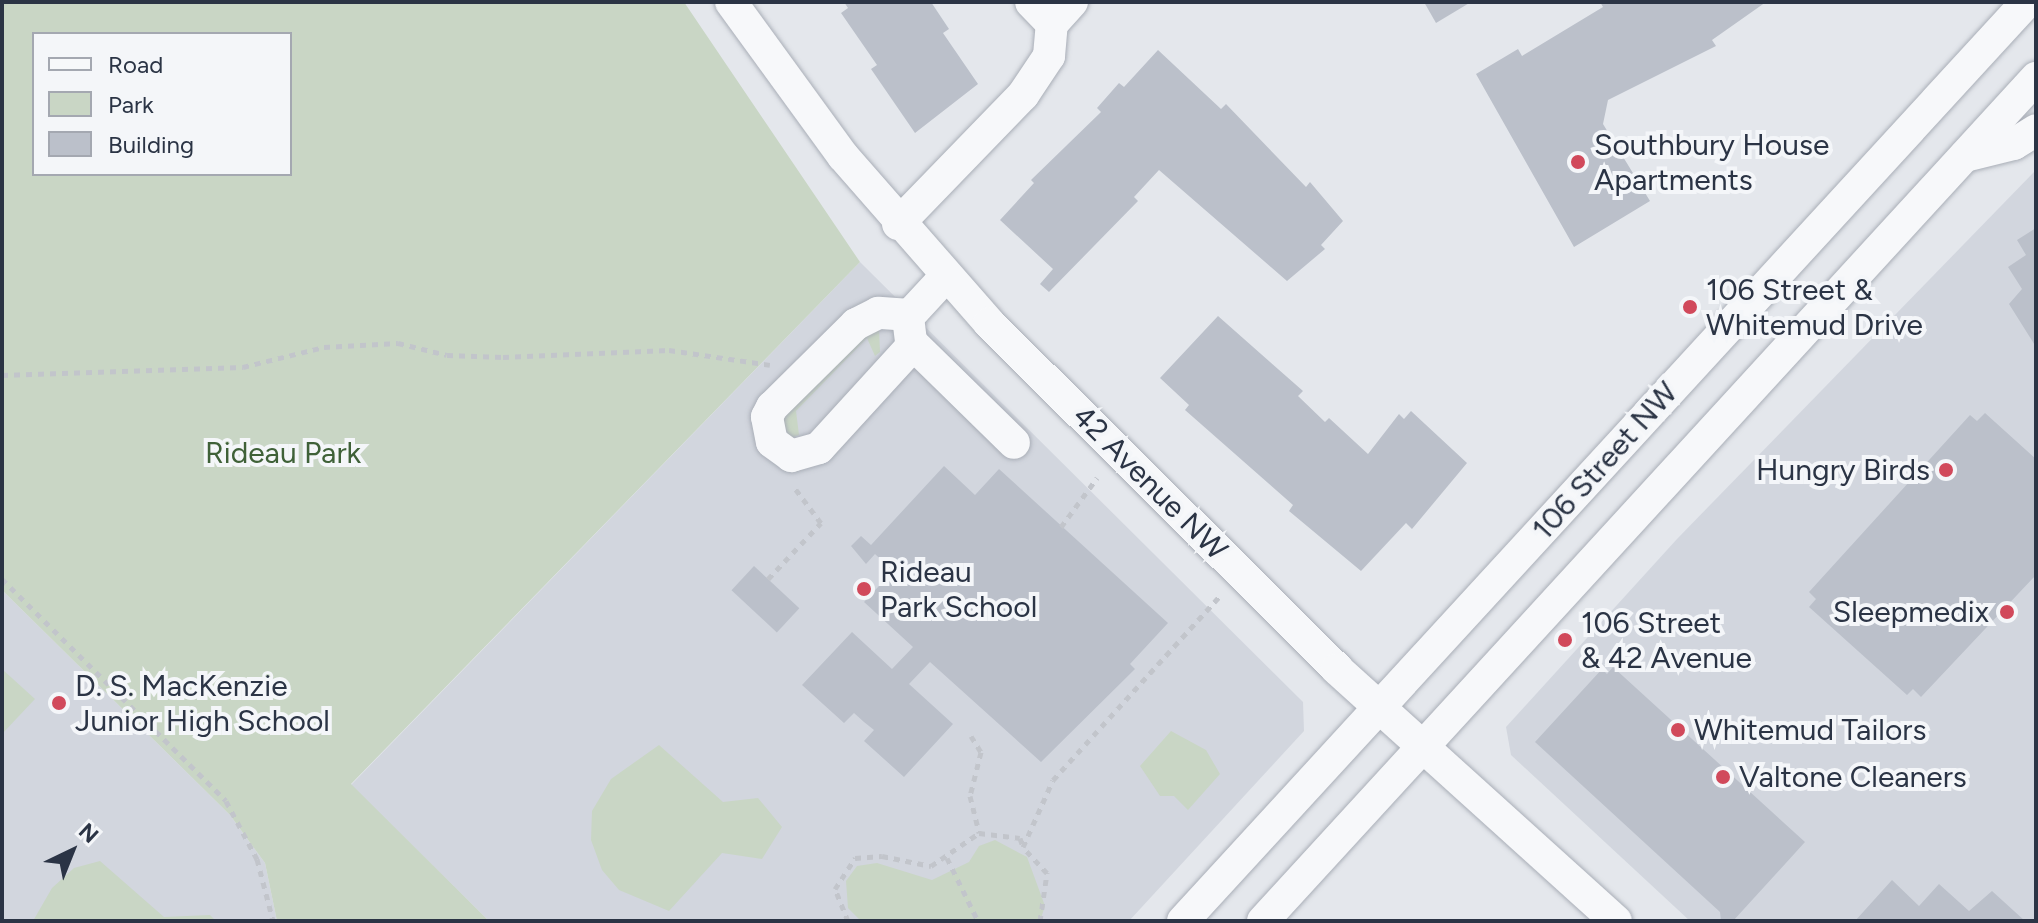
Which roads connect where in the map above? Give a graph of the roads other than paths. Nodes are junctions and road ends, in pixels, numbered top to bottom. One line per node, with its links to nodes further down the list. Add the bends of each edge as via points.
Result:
1 (731, 2): 7 (street, 42 Avenue NW)
2 (2021, 6): 11 (street, 106 Street NW)
3 (1052, 9): 7 (street, via 1049,56 1023,95)
4 (2036, 78): 6 (street, 106 Street NW)
5 (2036, 130): 6 (street, via 2014,144)
6 (1965, 156): 12 (street, 106 Street NW)
7 (898, 224): 8 (street, 42 Avenue NW)
8 (946, 276): 9 (street); 11 (street, 42 Avenue NW)
9 (912, 330): 9 (street, via 878,313 856,324 772,407 767,417 772,442 791,456 819,448); 10 (street)
10 (1014, 443)
11 (1378, 706): 12 (street, 42 Avenue NW); 13 (street, 106 Street NW)
12 (1424, 745): 14 (street, 106 Street NW); 15 (street, 42 Avenue NW)
13 (1183, 921)
14 (1263, 921)
15 (1616, 921)

